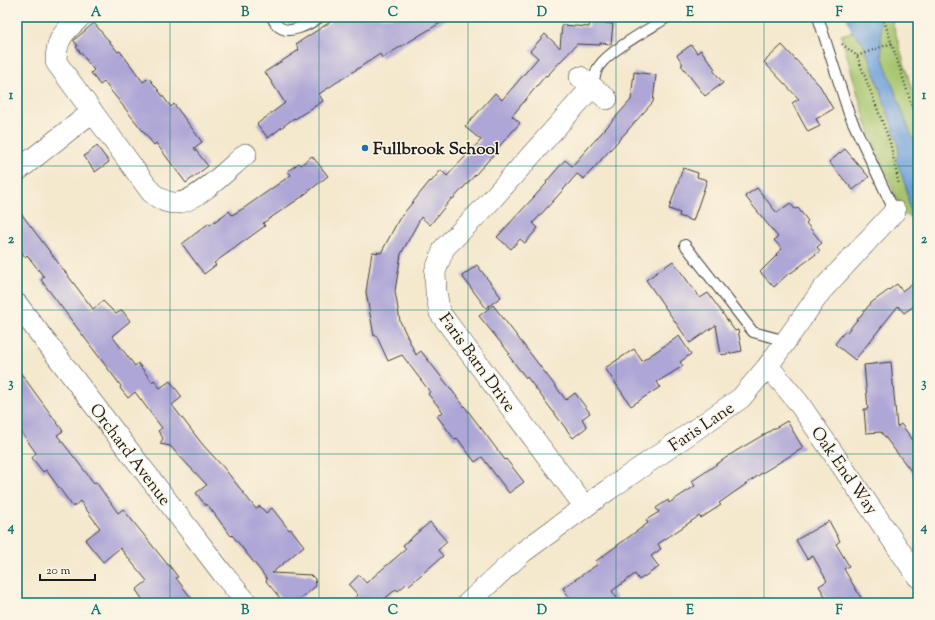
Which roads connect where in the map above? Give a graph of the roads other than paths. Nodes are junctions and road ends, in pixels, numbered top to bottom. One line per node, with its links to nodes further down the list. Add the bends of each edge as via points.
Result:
1 (80, 17): 7 (street, via 61,36 56,50 56,62)
2 (272, 17): 3 (lane, via 277,26 288,30 311,23)
3 (320, 17)
4 (668, 17): 6 (lane, via 604,60 598,68)
5 (818, 17): 10 (lane, via 849,114)
6 (593, 88): 15 (street, Faris Barn Drive, via 485,207 444,248 435,272 440,313)
7 (92, 112): 8 (street, via 151,192 161,200 175,204 186,202 203,191); 9 (street)
8 (246, 155)
9 (17, 171)
10 (896, 211): 13 (street, Faris Lane, via 822,290)
11 (685, 245): 13 (lane, via 753,332)
12 (17, 304): 17 (street, Orchard Avenue)
13 (786, 341): 14 (street, Faris Lane)
14 (768, 366): 15 (street, Faris Lane, via 742,398); 16 (street, Oak End Way, via 798,402)
15 (585, 507): 18 (street, Faris Lane, via 523,552)
16 (918, 577)
17 (247, 603)
18 (468, 603)

